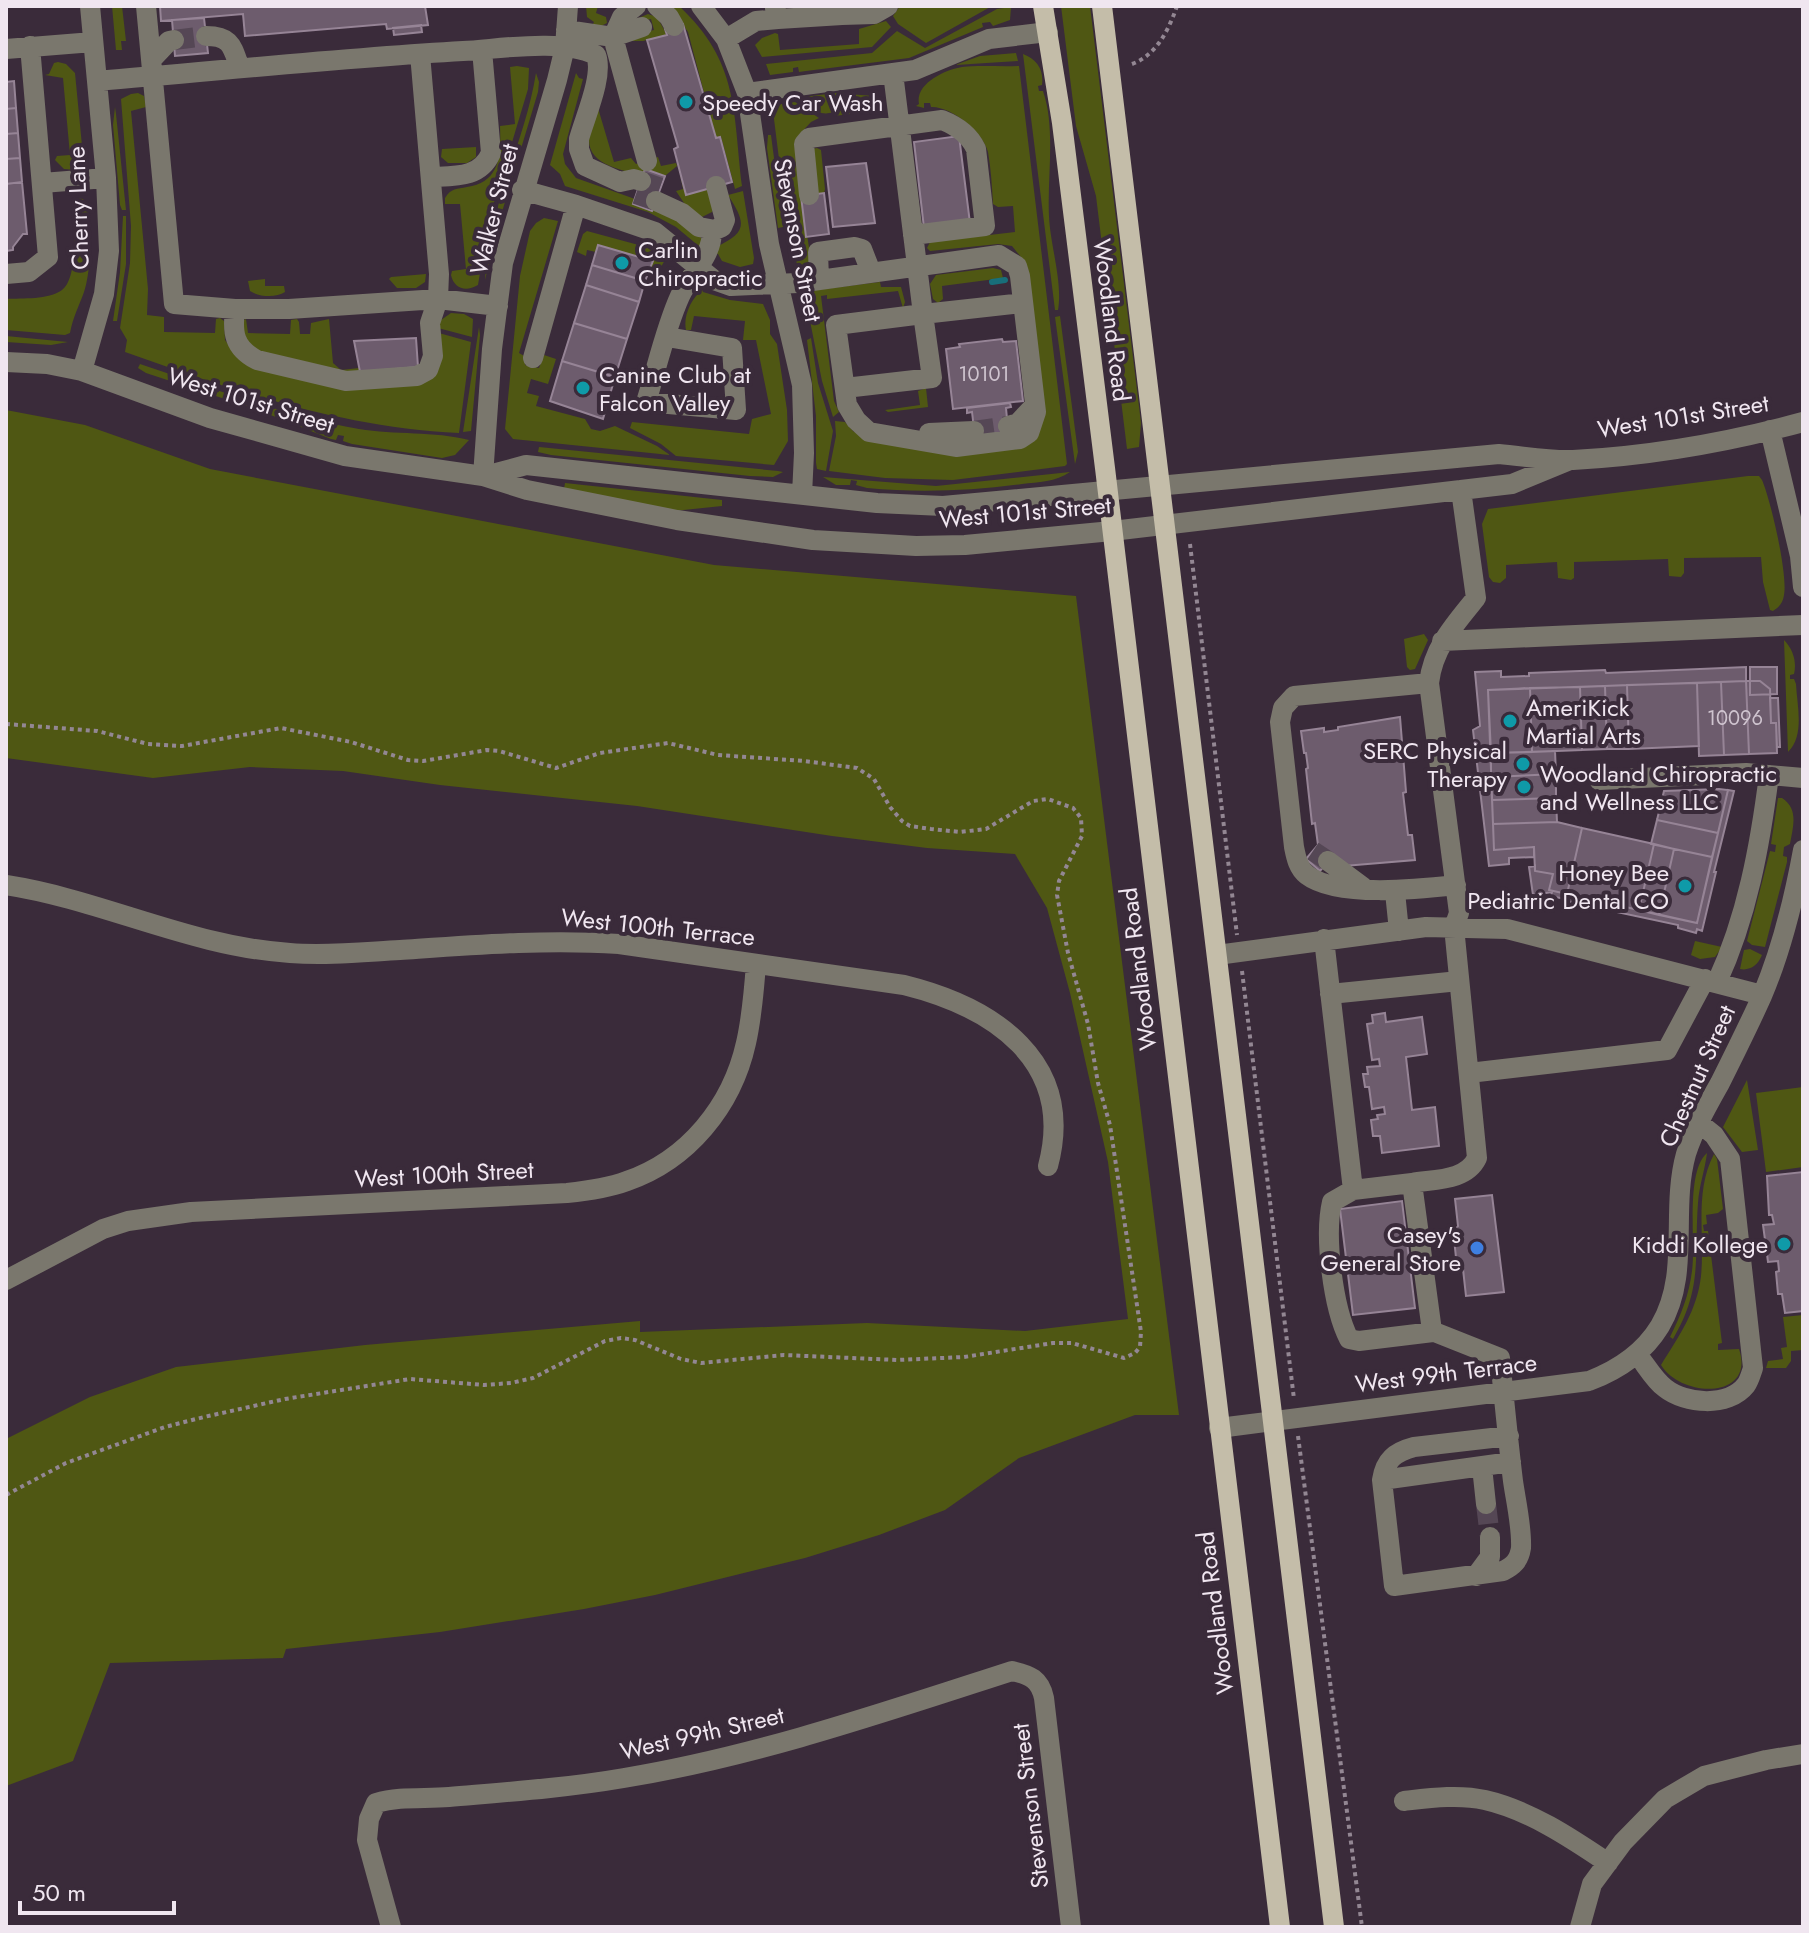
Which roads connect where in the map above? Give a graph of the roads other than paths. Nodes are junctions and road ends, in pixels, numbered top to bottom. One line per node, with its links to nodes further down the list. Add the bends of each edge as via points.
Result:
1 (90, 6): 20 (street, Cherry Lane)
2 (146, 6): 25 (street)
3 (568, 6): 17 (street, Walker Street)
4 (636, 6): 16 (street, via 622,17)
5 (657, 6): 12 (street)
6 (701, 6): 18 (street, Stevenson Street)
7 (888, 6): 10 (street, via 874,14)
8 (1043, 6): 14 (main road, Woodland Road)
9 (1102, 6): 65 (main road, Woodland Road)
10 (841, 10): 11 (street)
11 (776, 12): 18 (street)
12 (674, 26)
13 (642, 27): 16 (street)
14 (1048, 32): 27 (street, via 989,39 915,70); 67 (main road, Woodland Road)
15 (206, 36): 26 (street, via 229,41)
16 (613, 37): 17 (street); 34 (street)
17 (565, 38): 23 (street); 34 (street, via 598,61 579,139 585,166); 36 (street, Walker Street)
18 (726, 39): 29 (street, Stevenson Street)
19 (174, 40): 25 (street)
20 (93, 42): 21 (street); 28 (street, Cherry Lane)
21 (30, 46): 22 (street); 33 (street)
22 (6, 49)
23 (482, 50): 24 (street); 31 (street, via 491,153 470,174)
24 (420, 54): 26 (street); 31 (street)
25 (152, 68): 26 (street); 28 (street); 50 (street, via 174,304)
26 (240, 68)
27 (893, 73): 29 (street); 30 (street)
28 (97, 81): 32 (street, Cherry Lane)
29 (747, 93): 46 (street, Stevenson Street)
30 (900, 125): 37 (street, via 809,138 804,144); 40 (street); 40 (street, via 942,120 964,133 976,149 985,226)
31 (432, 177): 47 (street)
32 (106, 178): 33 (street); 55 (street, Cherry Lane, via 109,251 104,294)
33 (42, 183): 44 (street, via 48,257 29,272)
34 (644, 184): 39 (street, via 699,227)
35 (716, 186): 39 (street, via 725,220)
36 (522, 190): 38 (street); 49 (street, Walker Street)
37 (809, 195)
38 (576, 205): 42 (street, via 655,232); 53 (street)
39 (712, 231): 42 (street, via 712,245)
40 (913, 235): 41 (street)
41 (917, 266): 43 (street); 48 (street, via 999,255 1017,266); 51 (street)
42 (698, 267): 46 (street, via 731,286); 52 (street, via 680,296)
43 (871, 272): 45 (street); 45 (street, via 862,249 817,244)
44 (6, 274)
45 (819, 279): 46 (street)
46 (778, 285): 68 (street, Stevenson Street, via 802,385)
47 (438, 299): 49 (street); 50 (street); 50 (street, via 430,323 433,356 428,370 417,376 346,381 246,354 232,331)
48 (1023, 303): 51 (street); 57 (street)
49 (498, 306): 64 (street, Walker Street)
50 (235, 309)
51 (923, 314): 56 (street, via 836,325); 56 (street, via 932,378)
52 (667, 337): 52 (street, via 646,402 736,410 732,348)
53 (533, 358)
54 (6, 362): 55 (street, West 101st Street)
55 (82, 371): 64 (street, West 101st Street, via 307,447)
56 (845, 388): 62 (street, via 847,405)
57 (1035, 404): 58 (street, via 1018,423); 62 (street, via 1029,433 1012,442 956,447)
58 (1007, 421)
59 (1803, 422): 61 (street, West 101st Street)
60 (974, 425): 62 (street)
61 (1770, 430): 63 (street, West 101st Street); 71 (street)
62 (869, 432)
63 (1570, 460): 65 (street, West 101st Street, via 1499,454); 66 (street, West 101st Street, via 1512,484)
64 (483, 476): 68 (street, West 101st Street, via 526,465); 70 (street, West 101st Street, via 677,520 813,540 965,545)
65 (1161, 486): 67 (street, West 101st Street); 69 (main road, Woodland Road)
66 (1461, 490): 69 (street, West 101st Street); 73 (street, via 1476,598)
67 (1107, 491): 68 (street, West 101st Street, via 943,506); 70 (main road, Woodland Road)
68 (802, 495)
69 (1165, 525): 70 (street, West 101st Street); 87 (main road, Woodland Road)
70 (1112, 531): 104 (main road, Woodland Road)
71 (1803, 587)
72 (1803, 625): 73 (street)
73 (1442, 641): 74 (street)
74 (1429, 683): 78 (street, via 1294,696 1280,722); 81 (street)
75 (1769, 775): 76 (street); 77 (street); 89 (street, via 1763,824 1732,949)
76 (1803, 778)
77 (1599, 780)
78 (1290, 815): 82 (street, via 1300,838); 82 (street, via 1298,863 1307,875)
79 (1803, 850): 92 (street, Chestnut Street, via 1788,918)
80 (6, 885): 88 (street, West 100th Terrace, via 216,942 277,952 581,942)
81 (1456, 885): 83 (street); 84 (street, via 1459,913)
82 (1367, 890): 83 (street)
83 (1395, 892): 85 (street)
84 (1454, 927): 85 (street); 89 (street, via 1507,929); 90 (street)
85 (1399, 931): 86 (street)
86 (1324, 939): 87 (street); 91 (street)
87 (1217, 955): 103 (main road, Woodland Road)
88 (756, 964): 95 (street, West 100th Terrace, via 938,993 992,1021 1034,1061 1046,1084 1054,1128); 98 (street, West 100th Street, via 746,1045 724,1102 688,1145 628,1181 567,1193 156,1216 103,1229)
89 (1711, 980): 92 (street); 93 (street, via 1667,1050)
90 (1459, 981): 91 (street); 93 (street)
91 (1330, 994): 97 (street)
92 (1762, 995): 94 (street, Chestnut Street)
93 (1469, 1073): 96 (street, via 1478,1144 1473,1167)
94 (1699, 1123): 99 (street, Chestnut Street, via 1686,1155 1679,1198 1677,1279); 101 (street, via 1730,1159 1753,1368 1737,1392 1698,1402 1664,1388)
95 (1048, 1166)
96 (1412, 1183): 97 (street); 100 (street)
97 (1353, 1190): 100 (street, via 1332,1202 1327,1222 1339,1319 1349,1339)
98 (6, 1280)
99 (1660, 1326): 101 (street, West 99th Terrace)
100 (1433, 1332): 102 (street, via 1500,1358)
101 (1637, 1354): 102 (street, West 99th Terrace, via 1589,1381)
102 (1503, 1392): 103 (street, West 99th Terrace); 105 (street)
103 (1274, 1421): 104 (street, West 99th Terrace); 119 (main road, Woodland Road)
104 (1219, 1428): 118 (main road, Woodland Road)
105 (1509, 1436): 106 (street); 108 (street, via 1400,1451 1384,1467)
106 (1511, 1462): 107 (street); 111 (street, via 1519,1557 1503,1571)
107 (1482, 1467): 108 (street); 109 (street)
108 (1382, 1480): 111 (street, via 1394,1586)
109 (1486, 1504)
110 (1490, 1537): 111 (street, via 1490,1557)
111 (1476, 1576)
112 (1037, 1681): 116 (street, West 99th Street, via 1012,1671 775,1744 626,1778 376,1803 367,1840); 117 (street, Stevenson Street, via 1044,1698)
113 (1803, 1754): 115 (street, via 1704,1776 1665,1799)
114 (1404, 1801): 115 (street, via 1485,1800 1568,1836)
115 (1608, 1863): 120 (street, via 1592,1884)
116 (391, 1927)
117 (1071, 1927)
118 (1280, 1927)
119 (1334, 1927)
120 (1580, 1927)

